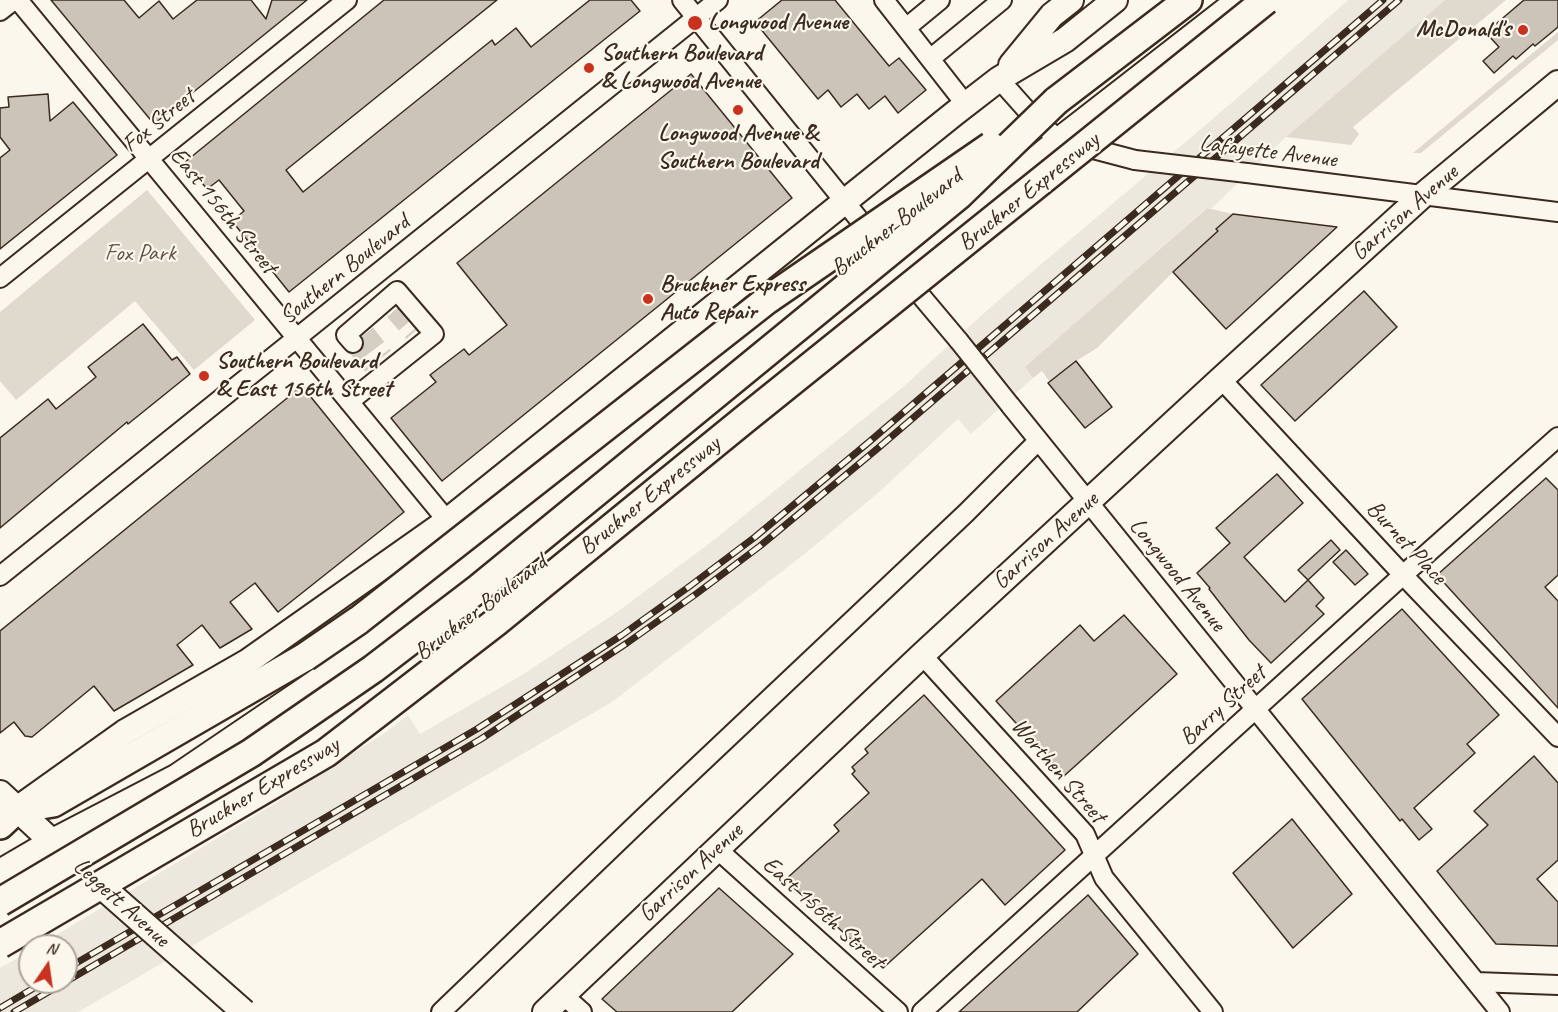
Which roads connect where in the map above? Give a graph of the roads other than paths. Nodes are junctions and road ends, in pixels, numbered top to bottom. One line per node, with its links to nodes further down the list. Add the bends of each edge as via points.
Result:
1 (16, 0): 14 (street); 24 (street, East 156th Street)
2 (347, 0): 24 (street, Fox Street)
3 (682, 0): 15 (street, Longwood Avenue)
4 (718, 0): 15 (street, Southern Boulevard)
5 (884, 0): 16 (street)
6 (940, 0): 16 (street)
7 (1002, 0): 17 (street)
8 (1071, 0): 18 (main road, Bruckner Boulevard, via 1052,15)
9 (1114, 0): 18 (main road, Bruckner Boulevard, via 1065,40)
10 (1173, 0): 22 (main road, Bruckner Boulevard)
11 (1188, 0): 20 (highway, Bruckner Expressway)
12 (1239, 0): 23 (main road, Bruckner Boulevard)
13 (1266, 0): 56 (highway, Bruckner Expressway, bridge, via 496,622 334,746)
14 (0, 11)
15 (696, 18): 26 (street, Longwood Avenue); 31 (street, Southern Boulevard)
16 (906, 28): 17 (street)
17 (930, 59): 21 (street)
18 (999, 79): 21 (main road, Bruckner Boulevard); 22 (street, Lafayette Avenue)
19 (1558, 82): 25 (main road, Garrison Avenue)
20 (1056, 101): 48 (highway, bridge, via 766,300 359,620 305,657 53,803); 54 (highway, Bruckner Expressway, bridge, via 959,195 488,580 373,669 251,753)
21 (966, 105): 26 (main road, Bruckner Boulevard)
22 (1031, 115): 23 (street, Lafayette Avenue); 28 (main road, Bruckner Boulevard)
23 (1059, 140): 25 (street, Lafayette Avenue, bridge, via 1135,160); 29 (main road, Bruckner Boulevard)
24 (149, 159): 30 (street, Fox Street); 34 (street, East 156th Street)
25 (1422, 196): 27 (street, Lafayette Avenue); 35 (main road, Garrison Avenue)
26 (844, 201): 28 (street, Longwood Avenue); 40 (main road, Bruckner Boulevard)
27 (1558, 212)
28 (878, 242): 29 (street, Longwood Avenue); 41 (main road, Bruckner Boulevard, via 795,300)
29 (901, 271): 38 (street, Longwood Avenue, bridge); 44 (main road, Bruckner Boulevard)
30 (0, 278)
31 (359, 289): 32 (street); 34 (street, Southern Boulevard)
32 (385, 310): 33 (street); 36 (street, via 397,291 434,334 413,342)
33 (359, 333)
34 (297, 339): 36 (street, East 156th Street); 43 (street, Southern Boulevard)
35 (1221, 379): 39 (main road, Garrison Avenue); 42 (street, Burnet Place)
36 (350, 402): 40 (street, East 156th Street)
37 (1558, 437): 42 (street, Barry Street)
38 (1038, 441): 39 (street, Longwood Avenue); 61 (street)
39 (1088, 503): 45 (main road, Garrison Avenue); 46 (street, Longwood Avenue)
40 (447, 521): 41 (street, East 156th Street); 48 (main road, Bruckner Boulevard, via 247,662 125,732)
41 (478, 558): 44 (street, East 156th Street); 49 (main road, Bruckner Boulevard, via 328,674 176,777)
42 (1403, 575): 46 (street, Barry Street); 47 (street, Burnet Place)
43 (0, 576)
44 (506, 592): 53 (main road, Bruckner Boulevard, via 304,741)
45 (922, 655): 50 (main road, Garrison Avenue); 51 (street, Worthen Street, via 1085,834)
46 (1256, 710): 51 (street, Barry Street); 57 (street, Longwood Avenue)
47 (1558, 737)
48 (4, 812): 49 (main road, Leggett Avenue)
49 (51, 842): 52 (main road, Bruckner Boulevard); 53 (main road, Leggett Avenue)
50 (717, 849): 59 (main road, Garrison Avenue); 64 (street, East 156th Street)
51 (1094, 854): 65 (street, Barry Street); 66 (street, Worthen Street, via 1104,878)
52 (0, 872)
53 (87, 873): 55 (main road, Bruckner Boulevard); 60 (main road, Leggett Avenue, bridge)
54 (0, 902)
55 (0, 923)
56 (0, 944)
57 (1476, 982): 58 (street); 67 (street, Longwood Avenue)
58 (1558, 985)
59 (563, 995): 62 (main road, Garrison Avenue); 63 (street)
60 (244, 1012)
61 (441, 1012)
62 (545, 1012)
63 (582, 1012)
64 (897, 1012)
65 (922, 1012)
66 (1213, 1012)
67 (1500, 1012)

